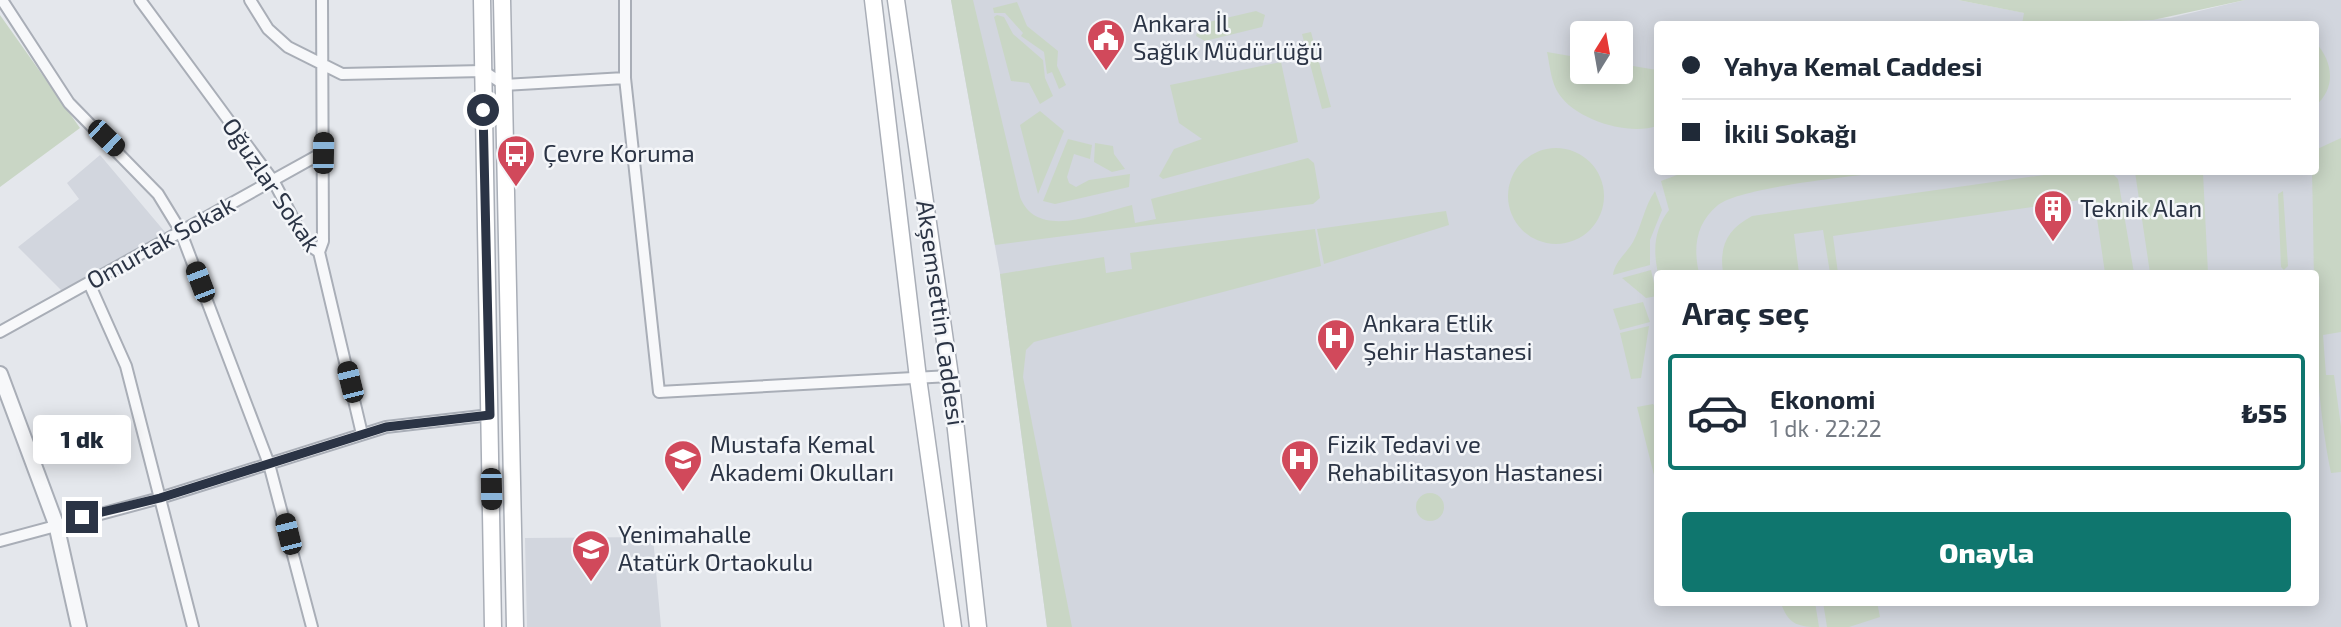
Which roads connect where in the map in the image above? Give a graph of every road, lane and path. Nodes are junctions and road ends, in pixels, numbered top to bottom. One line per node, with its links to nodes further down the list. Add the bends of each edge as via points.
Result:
1 (2, 0): 16 (street, via 69,103 158,194)
2 (140, 0): 15 (street, Oğuzlar Sokak)
3 (250, 0): 10 (street, via 268,29 288,47)
4 (322, 0): 10 (street)
5 (482, 0): 11 (main road)
6 (502, 0): 13 (main road)
7 (625, 0): 12 (street)
8 (873, 0): 22 (main road, Akşemsettin Caddesi)
9 (896, 0): 21 (main road, Akşemsettin Caddesi)
10 (324, 63): 11 (street, via 342,74); 14 (street)
11 (483, 71): 13 (street); 23 (main road)
12 (625, 78): 13 (street); 22 (street, via 659,392)
13 (505, 85): 33 (main road)
14 (323, 153): 15 (street, Omurtak Sokak); 17 (street, via 323,241)
15 (274, 182): 16 (street, Omurtak Sokak); 17 (street, Oğuzlar Sokak, via 306,243)
16 (180, 230): 18 (street, Omurtak Sokak); 25 (street)
17 (319, 251): 24 (street, Oğuzlar Sokak)
18 (89, 283): 19 (street, Omurtak Sokak); 26 (street, via 126,366)
19 (0, 332)
20 (0, 374): 27 (street)
21 (950, 376): 22 (street); 35 (main road, Akşemsettin Caddesi)
22 (918, 378): 34 (main road, Akşemsettin Caddesi)
23 (490, 415): 24 (street); 32 (main road)
24 (362, 434): 25 (street)
25 (270, 464): 26 (street); 31 (street)
26 (160, 498): 27 (street); 30 (street)
27 (56, 524): 28 (street); 29 (street)
28 (0, 541)
29 (79, 627)
30 (192, 627)
31 (312, 627)
32 (493, 627)
33 (514, 627)
34 (953, 627)
35 (978, 627)

